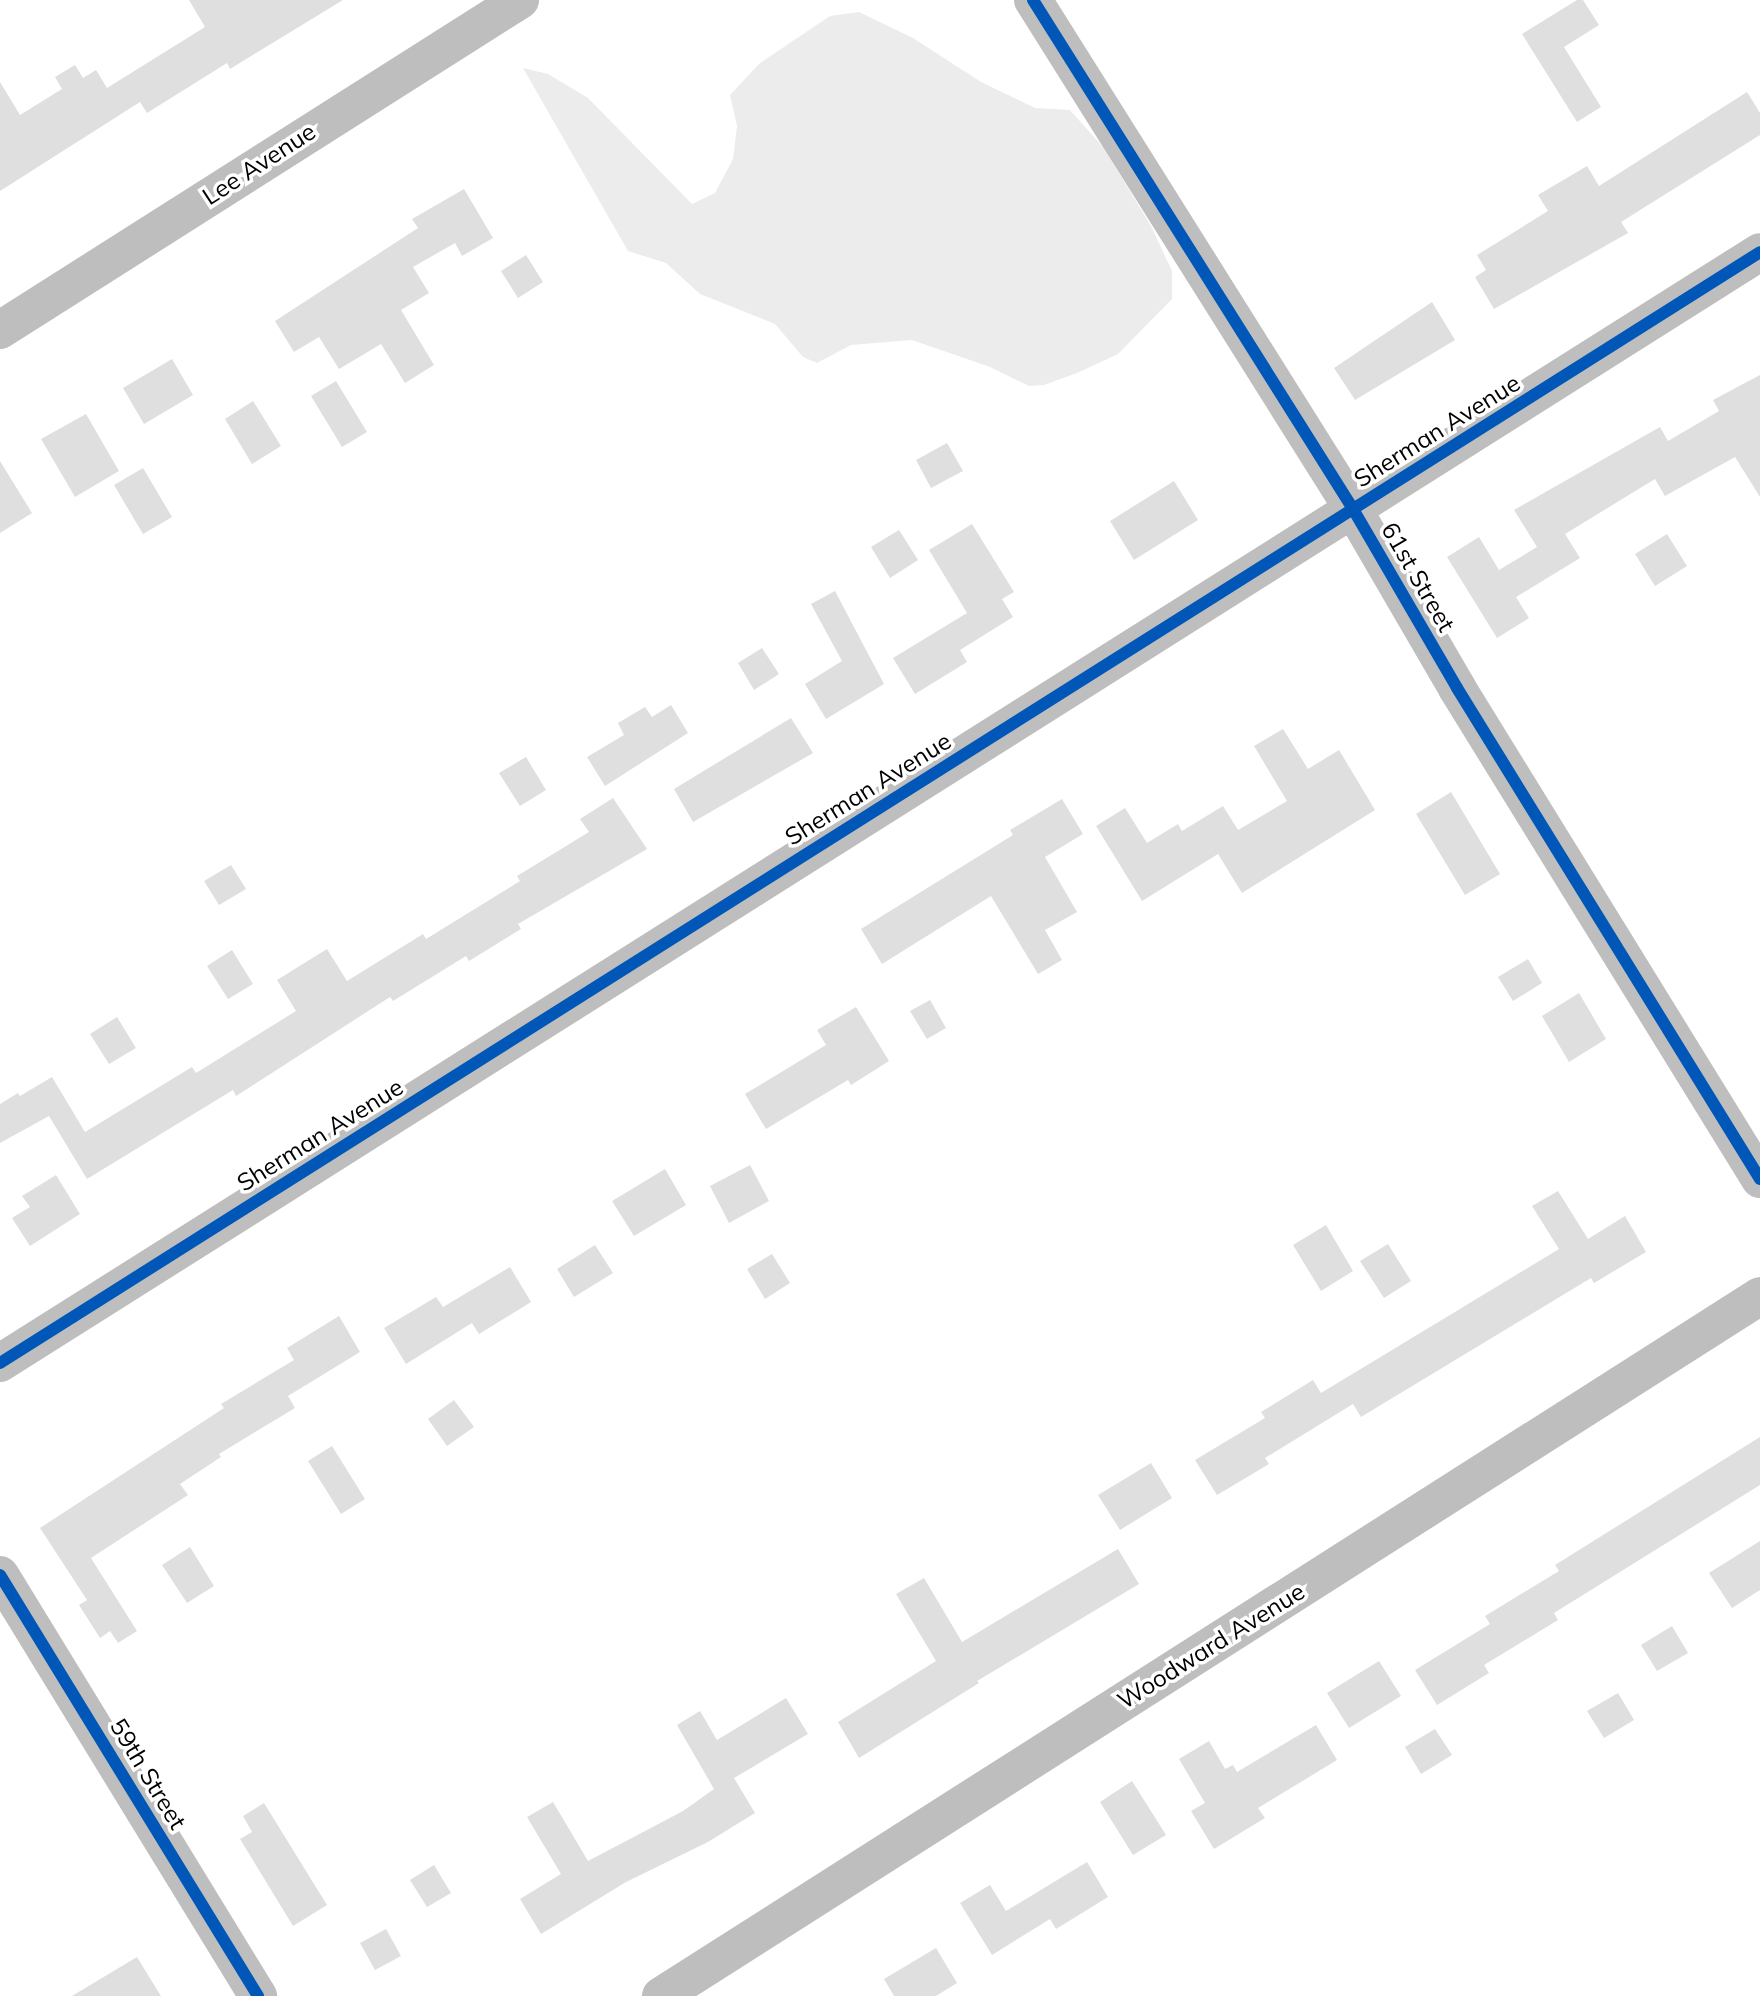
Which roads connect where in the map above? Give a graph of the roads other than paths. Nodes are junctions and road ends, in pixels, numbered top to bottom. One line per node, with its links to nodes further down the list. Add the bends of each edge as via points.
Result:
1 (520, 0): 4 (street, Lee Avenue)
2 (1033, 0): 5 (street, 61st Street)
3 (1760, 252): 5 (street, Sherman Avenue)
4 (0, 330)
5 (1353, 509): 6 (street, 61st Street, via 1457,688); 8 (street, Sherman Avenue)
6 (1760, 1179)
7 (1760, 1296): 11 (street, Woodward Avenue)
8 (0, 1363)
9 (0, 1575): 10 (street, 59th Street)
10 (258, 1996)
11 (661, 1996)

